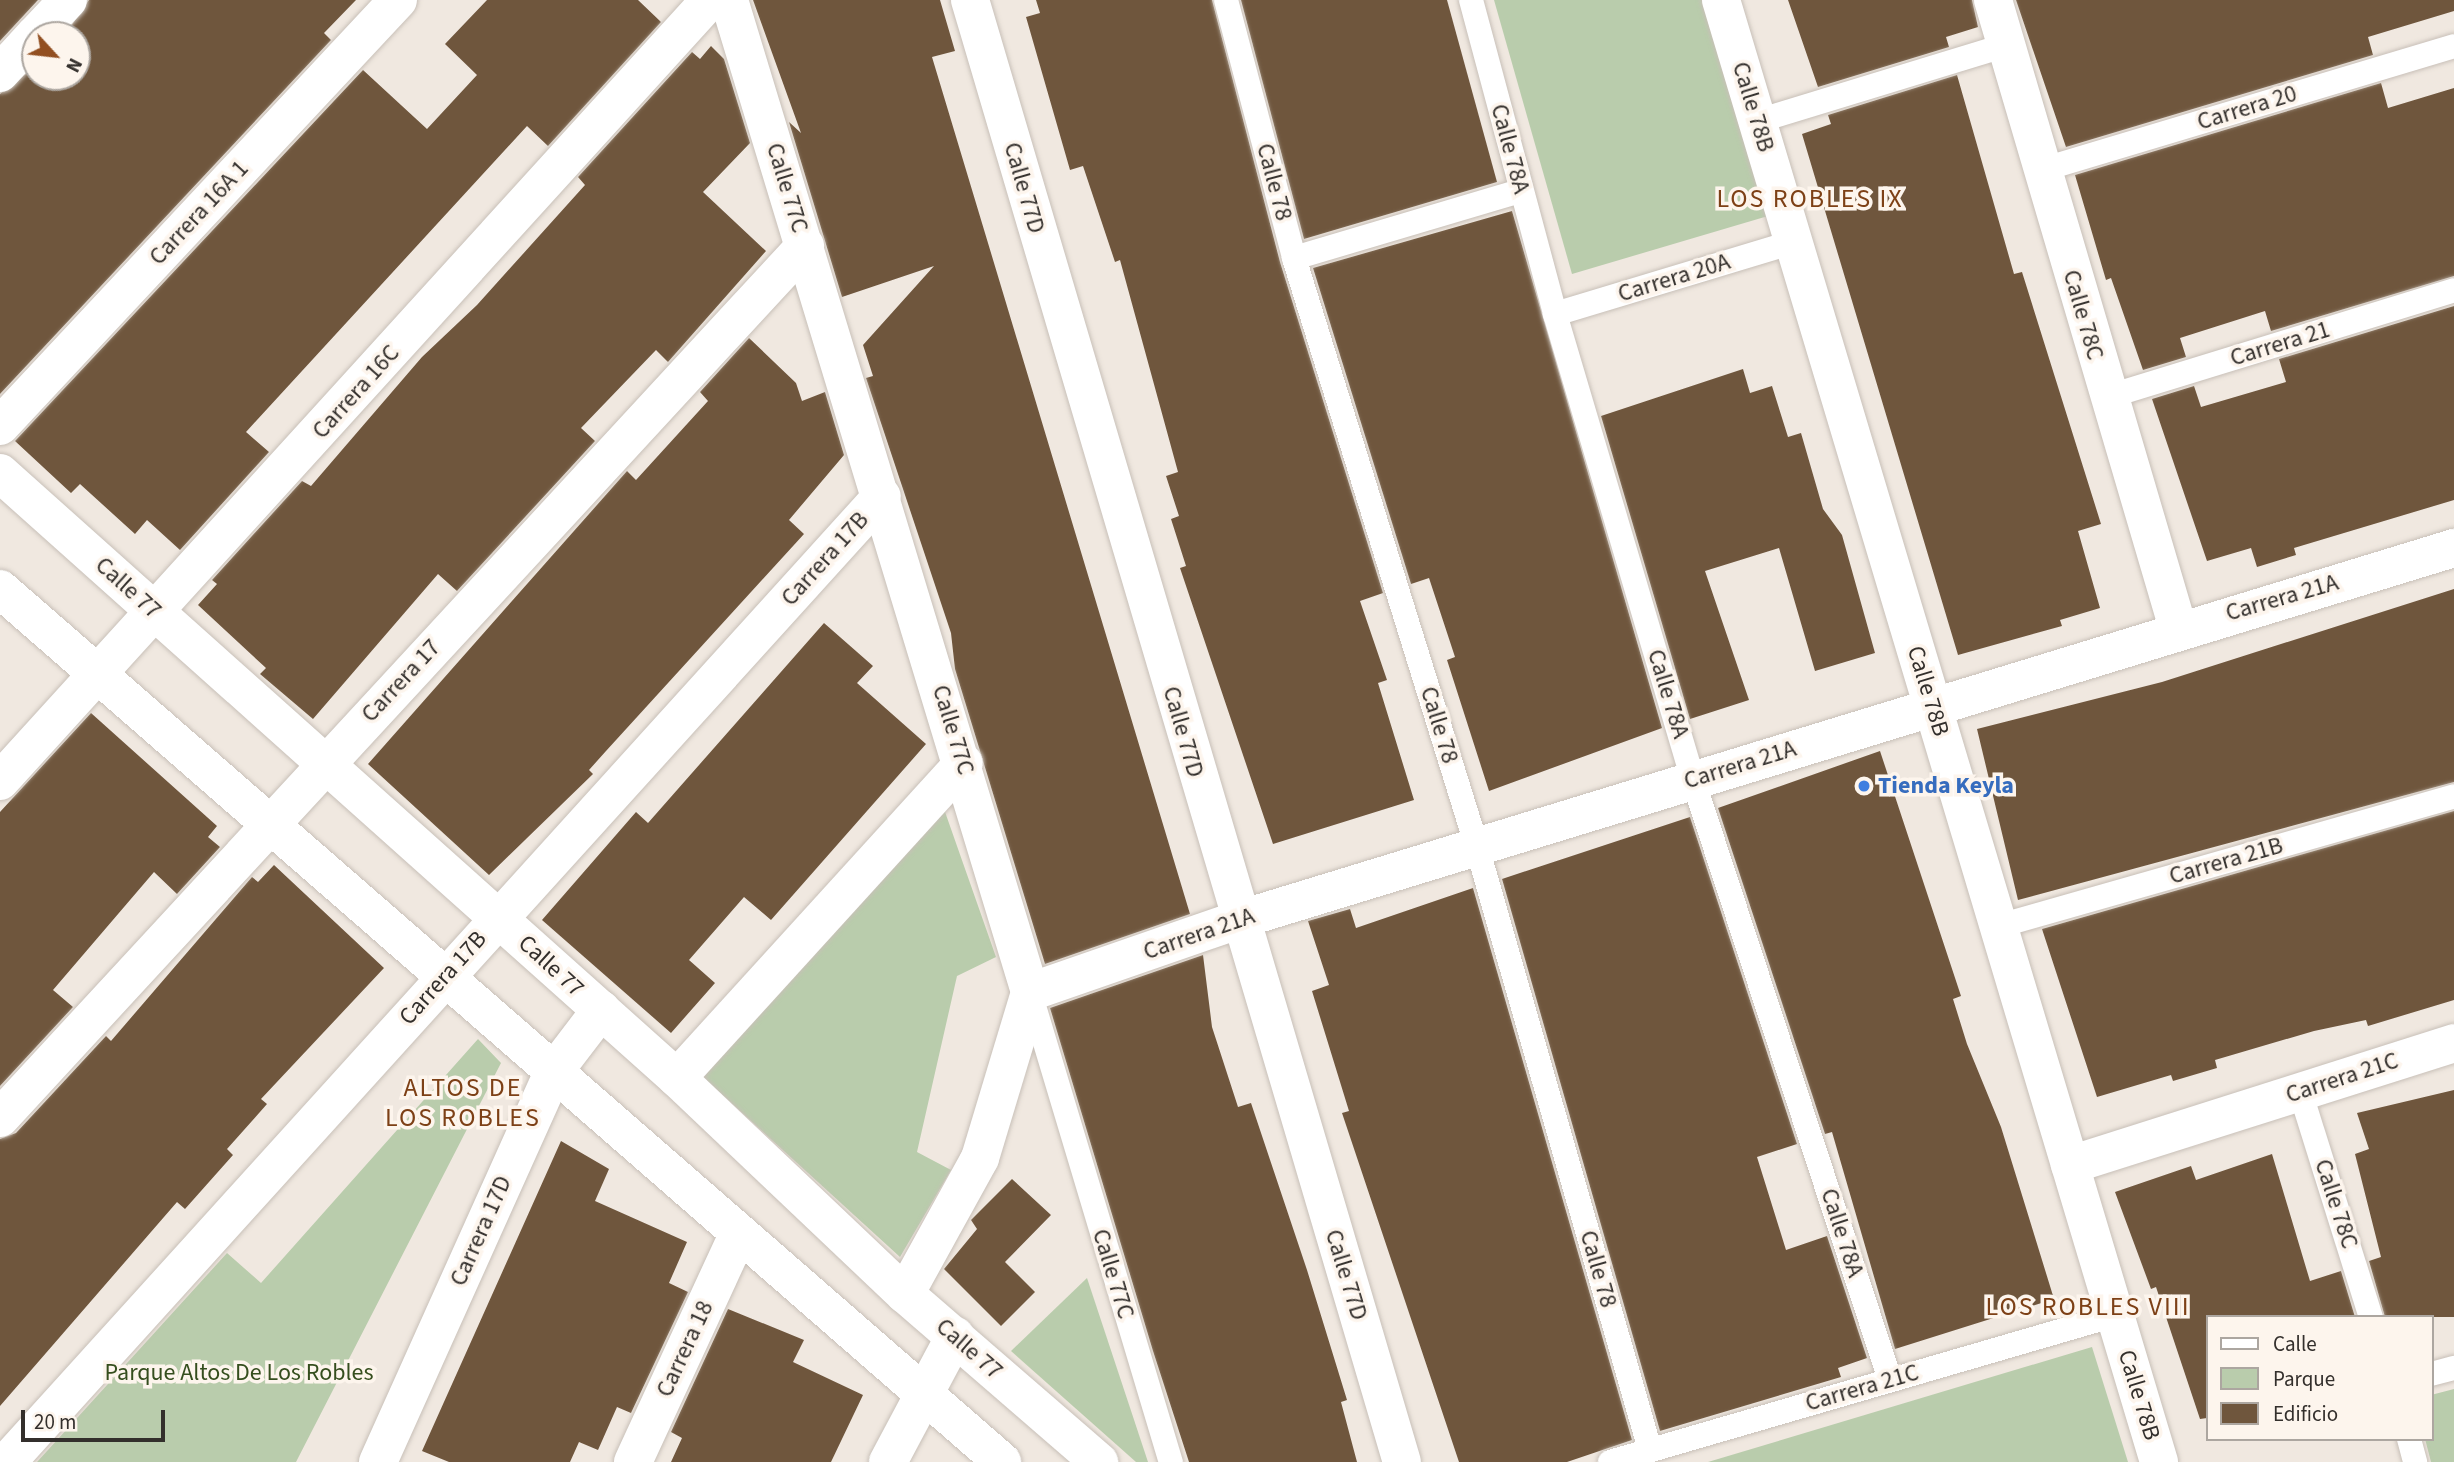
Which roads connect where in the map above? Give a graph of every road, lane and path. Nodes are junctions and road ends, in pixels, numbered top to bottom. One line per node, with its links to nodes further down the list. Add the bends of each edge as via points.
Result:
1 (68, 0): 10 (street)
2 (398, 0): 24 (street, Carrera 16A 1)
3 (710, 0): 29 (street, Carrera 16C)
4 (729, 0): 19 (street, Calle 77C)
5 (970, 0): 41 (street, Calle 77D)
6 (1227, 0): 20 (lane, Calle 78)
7 (1471, 0): 17 (lane, Calle 78A)
8 (1721, 0): 15 (street, Calle 78B)
9 (1993, 0): 11 (street, Calle 78C)
10 (48, 21)
11 (2006, 45): 15 (lane); 16 (street, Calle 78C)
12 (2454, 46): 16 (lane, Carrera 20)
13 (21, 50): 14 (street)
14 (0, 73)
15 (1758, 121): 18 (street, Calle 78B)
16 (2041, 170): 23 (street, Calle 78C)
17 (1520, 191): 20 (lane); 22 (lane, Calle 78A)
18 (1794, 242): 22 (lane, Carrera 20A); 32 (street, Calle 78B)
19 (804, 246): 26 (street, Calle 77C); 34 (street, Carrera 17)
20 (1294, 258): 39 (lane, Calle 78)
21 (2454, 290): 23 (lane, Carrera 21)
22 (1555, 314): 35 (lane, Calle 78A)
23 (2106, 397): 30 (street, Calle 78C)
24 (0, 426)
25 (0, 473): 29 (street, Calle 77)
26 (882, 496): 33 (street, Calle 77C); 40 (street, Carrera 17B)
27 (2454, 548): 30 (street, Carrera 21A)
28 (0, 589): 31 (street)
29 (156, 613): 31 (street, Carrera 16C); 34 (street, Calle 77)
30 (2178, 628): 32 (street, Carrera 21A)
31 (98, 676): 36 (street, Carrera 16C); 38 (street)
32 (1932, 705): 35 (street, Carrera 21A); 42 (street, Calle 78B)
33 (964, 763): 44 (street, Calle 77C); 48 (street)
34 (325, 764): 38 (street, Carrera 17); 40 (street, Calle 77)
35 (1693, 780): 39 (street, Carrera 21A); 59 (lane, Calle 78A)
36 (0, 781)
37 (2454, 796): 42 (lane, Carrera 21B)
38 (269, 826): 43 (street); 50 (street, Carrera 17)
39 (1477, 847): 41 (street, Carrera 21A); 62 (lane, Calle 78)
40 (497, 918): 43 (street, Carrera 17B); 45 (street, Calle 77)
41 (1238, 920): 44 (street, Carrera 21A); 70 (street, Calle 77D)
42 (1999, 926): 51 (street, Calle 78B)
43 (446, 976): 47 (street); 63 (street, Carrera 17B)
44 (1030, 992): 53 (street, via 980,1158); 69 (lane, Calle 77C)
45 (601, 1010): 47 (street, Carrera 17D); 48 (street, Calle 77)
46 (2454, 1043): 49 (street, Carrera 21C)
47 (552, 1074): 52 (street); 64 (street, Carrera 17D)
48 (677, 1078): 53 (street, Calle 77)
49 (2300, 1091): 51 (street, Carrera 21C); 55 (lane, Calle 78C)
50 (0, 1118)
51 (2070, 1165): 54 (street, Calle 78B)
52 (737, 1237): 60 (street); 65 (street, Carrera 18)
53 (905, 1294): 56 (street, Calle 77)
54 (2115, 1315): 59 (lane, Carrera 21C); 72 (street, Calle 78B)
55 (2370, 1315)
56 (955, 1336): 60 (street); 68 (street, Calle 77)
57 (2454, 1368): 58 (lane)
58 (2433, 1373)
59 (1890, 1380): 62 (lane, Carrera 21C)
60 (920, 1392): 66 (street); 67 (street)
61 (2410, 1441): 73 (lane)
62 (1650, 1450): 71 (lane, Carrera 21C)
63 (7, 1462)
64 (377, 1462)
65 (633, 1462)
66 (888, 1462)
67 (1002, 1462)
68 (1099, 1462)
69 (1171, 1462)
70 (1402, 1462)
71 (1609, 1462)
72 (2159, 1462)
73 (2415, 1462)

